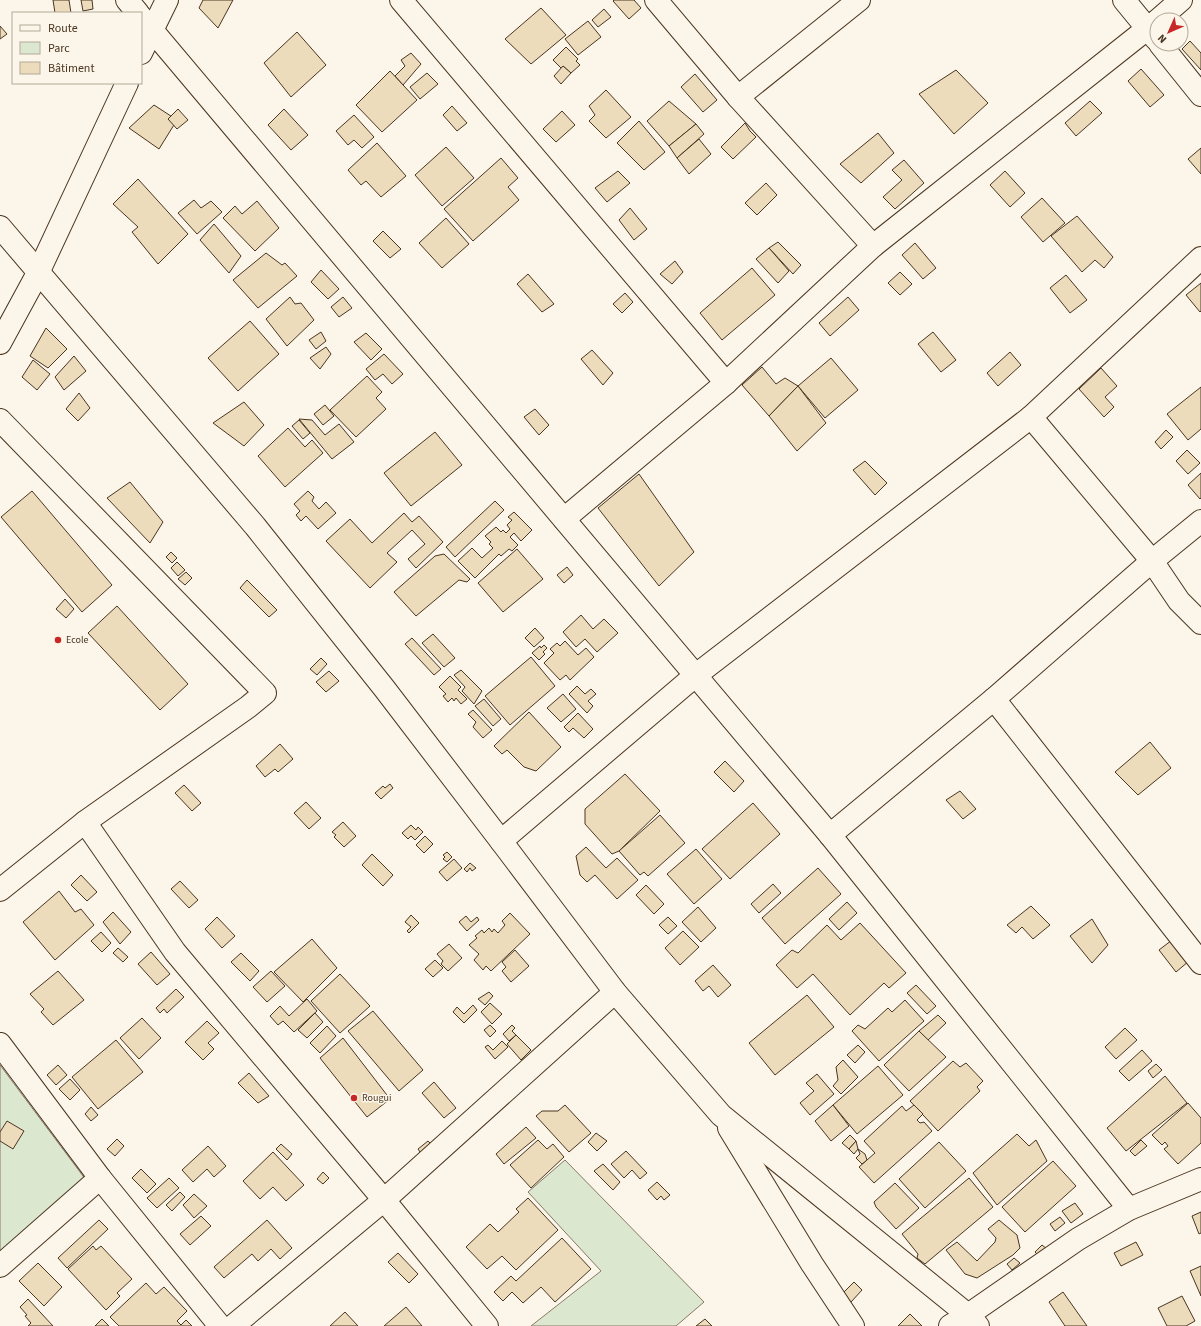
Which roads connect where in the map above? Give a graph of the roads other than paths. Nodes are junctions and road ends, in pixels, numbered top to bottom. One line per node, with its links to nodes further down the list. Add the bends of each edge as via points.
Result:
1 (127, 0): 8 (street)
2 (167, 0): 10 (street)
3 (656, 0): 17 (street)
4 (859, 0): 17 (street)
5 (1124, 0): 11 (street)
6 (1181, 0): 9 (street)
7 (410, 3): 23 (street)
8 (137, 12)
9 (1171, 12)
10 (146, 23): 13 (street); 26 (street)
11 (1149, 23)
12 (1149, 35): 19 (street)
13 (142, 47)
14 (1171, 52): 16 (street)
15 (127, 84): 21 (street)
16 (1201, 96)
17 (738, 97): 19 (street)
18 (0, 228): 21 (street)
19 (873, 246): 23 (street)
20 (1201, 258): 24 (street)
21 (38, 273): 22 (street); 36 (street, via 255,526)
22 (0, 342)
23 (726, 383): 26 (street)
24 (1031, 417): 28 (street); 32 (street)
25 (0, 420): 34 (street, via 265,693)
26 (564, 519): 32 (street)
27 (1201, 521): 28 (street)
28 (1152, 561): 29 (street); 33 (street)
29 (1179, 601): 30 (street); 31 (street)
30 (1201, 607)
31 (1201, 623)
32 (696, 675): 35 (street); 36 (street)
33 (994, 699): 35 (street); 38 (street)
34 (85, 822): 37 (street); 44 (street, via 175,952)
35 (830, 835): 45 (street)
36 (502, 840): 39 (street)
37 (0, 890)
38 (1201, 963)
39 (615, 992): 41 (street); 44 (street)
40 (0, 1044): 42 (street)
41 (722, 1115): 47 (street); 51 (street, via 804,1251)
42 (100, 1178): 46 (street); 48 (street)
43 (1201, 1179): 45 (street)
44 (384, 1200): 49 (street); 50 (street)
45 (1129, 1208): 47 (street, via 1078,1240)
46 (0, 1266)
47 (966, 1322)
48 (220, 1326)
49 (233, 1326)
50 (487, 1326)
51 (853, 1326)

